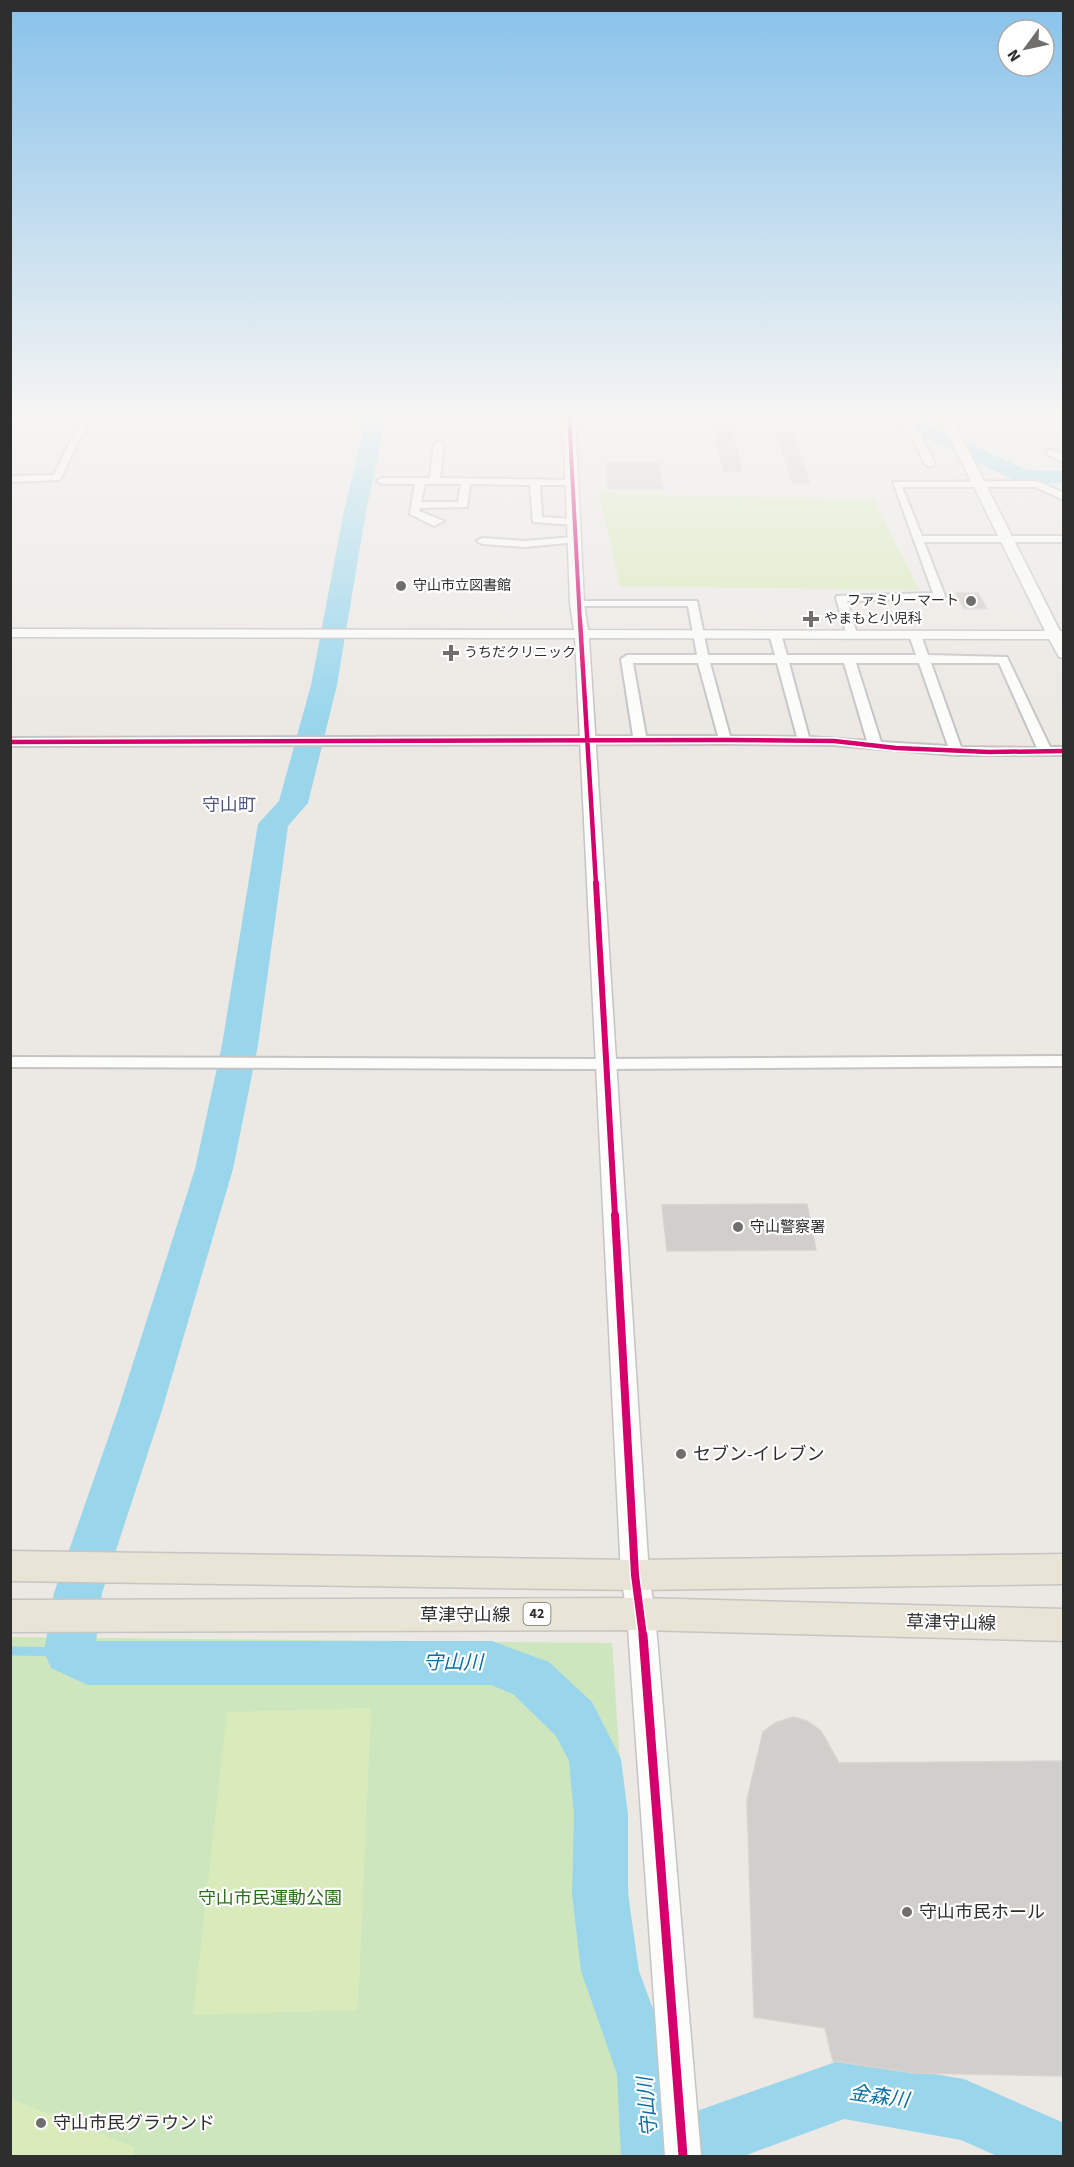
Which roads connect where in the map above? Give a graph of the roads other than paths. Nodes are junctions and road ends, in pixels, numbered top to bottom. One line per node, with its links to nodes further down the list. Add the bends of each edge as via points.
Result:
1 (420, 515): 6 (street, via 434,523)
2 (537, 515): 7 (street, via 537,520)
3 (573, 515): 7 (street)
4 (909, 515): 8 (street)
5 (994, 515): 9 (street)
6 (438, 521)
7 (574, 531): 11 (street, via 524,544); 12 (street)
8 (919, 539): 9 (street); 16 (street, via 940,596 841,598)
9 (1006, 539): 10 (street); 19 (street)
10 (1064, 539)
11 (482, 541)
12 (577, 603): 14 (street, via 693,603); 17 (street)
13 (10, 633): 17 (street)
14 (699, 634): 15 (street); 17 (street); 21 (street)
15 (775, 634): 16 (street); 22 (street)
16 (851, 634): 18 (street)
17 (582, 635): 26 (street)
18 (915, 635): 19 (street); 24 (street)
19 (1059, 635): 20 (street)
20 (1064, 654)
21 (703, 658): 22 (street); 25 (street); 27 (street, via 627,659)
22 (782, 658): 23 (street); 28 (street)
23 (849, 659): 24 (street); 30 (street)
24 (921, 659): 31 (street); 32 (street, via 1004,659)
25 (725, 740): 27 (street); 28 (street)
26 (586, 741): 27 (street); 29 (street); 36 (street)
27 (640, 741)
28 (804, 741): 30 (street)
29 (10, 742)
30 (875, 745): 31 (street)
31 (956, 751): 32 (street)
32 (1045, 751): 33 (street)
33 (1064, 751)
34 (1064, 1061): 36 (street)
35 (10, 1062): 36 (street)
36 (605, 1064): 39 (street)
37 (10, 1566): 39 (main road)
38 (1064, 1569): 39 (main road)
39 (635, 1575): 40 (street)
40 (641, 1614): 41 (main road, 草津守山線 / 42); 42 (main road, 草津守山線 / 42); 43 (street)
41 (10, 1616)
42 (1064, 1625)
43 (683, 2157)

